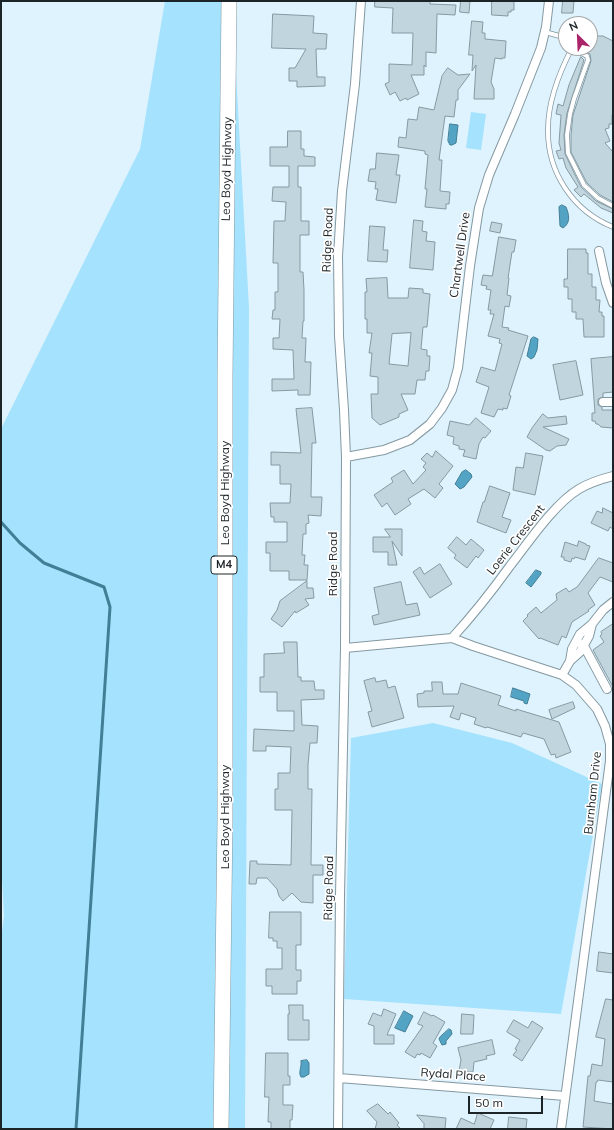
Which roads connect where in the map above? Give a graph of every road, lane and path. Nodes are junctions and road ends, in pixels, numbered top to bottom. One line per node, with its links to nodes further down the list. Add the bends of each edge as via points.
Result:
1 (229, 1): 27 (highway, Leo Boyd Highway / M4)
2 (361, 1): 14 (street, Ridge Road, via 338,256 339,336)
3 (549, 1): 4 (street, Chartwell Drive)
4 (545, 32): 5 (lane); 14 (street, Chartwell Drive, via 482,197 470,266 458,368 452,390 430,424 410,440 384,450)
5 (558, 36)
6 (568, 56): 9 (lane, via 550,106 548,129 551,155 561,183 572,197 593,217)
7 (587, 56): 8 (lane, via 588,60 570,114 568,153 584,185 598,198)
8 (613, 206)
9 (613, 227)
10 (600, 251): 11 (street)
11 (613, 303)
12 (603, 402): 13 (street)
13 (613, 402)
14 (346, 456): 21 (street, Ridge Road)
15 (613, 476): 18 (street, Loerie Crescent, via 579,489 556,509)
16 (613, 602): 17 (street)
17 (592, 624): 19 (street); 20 (street)
18 (452, 638): 21 (street, Burnham Drive); 23 (street, Burnham Drive)
19 (576, 641): 20 (street); 22 (street)
20 (584, 646): 22 (street); 24 (street)
21 (345, 648): 25 (street, Ridge Road)
22 (570, 661): 23 (street)
23 (562, 675): 26 (street, Burnham Drive, via 576,685 597,709 610,744 596,872)
24 (607, 689)
25 (339, 1078): 26 (street, Rydal Place); 28 (street, Ridge Road)
26 (565, 1096): 29 (street, Burnham Drive)
27 (221, 1129)
28 (338, 1129)
29 (561, 1129)

